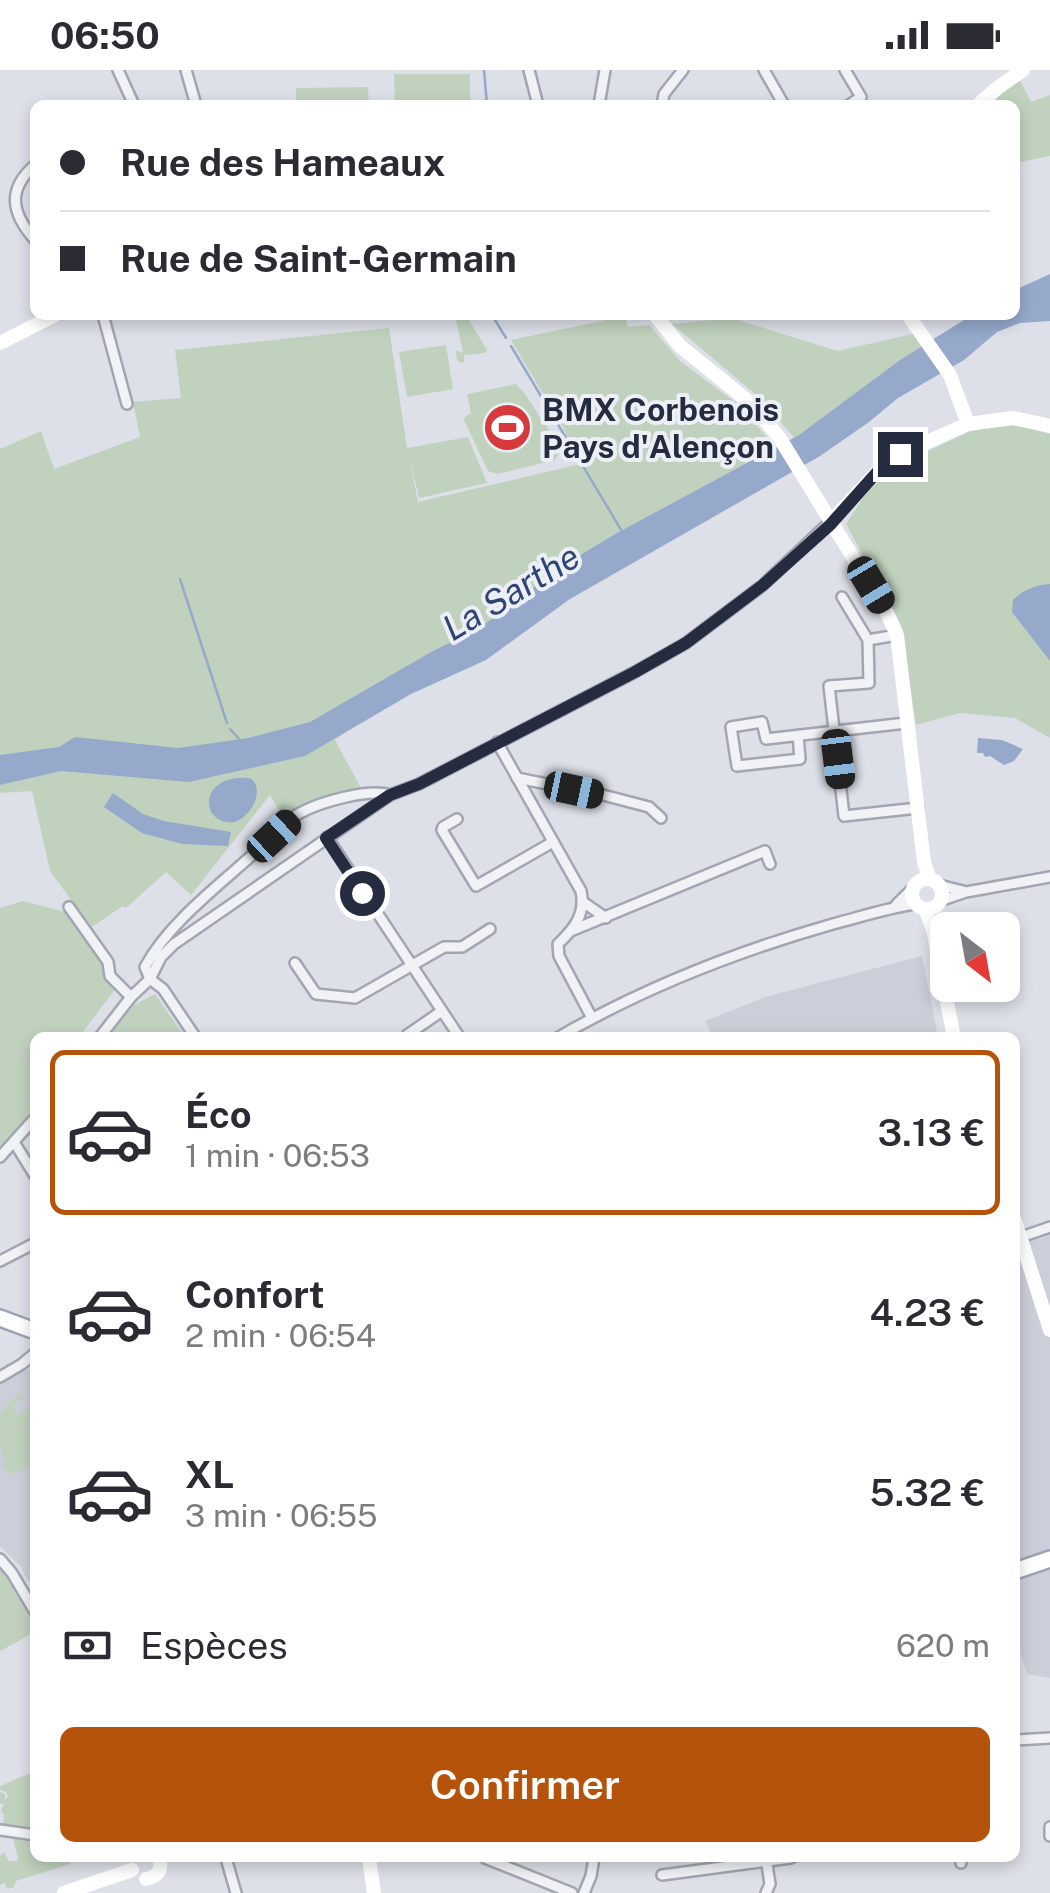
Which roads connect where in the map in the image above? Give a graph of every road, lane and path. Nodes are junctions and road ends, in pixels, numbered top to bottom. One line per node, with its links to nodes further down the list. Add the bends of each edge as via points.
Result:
1 (118, 70): 9 (street)
2 (186, 70): 10 (street)
3 (530, 70): 11 (street)
4 (605, 70): 12 (street)
5 (683, 70): 13 (street)
6 (764, 70): 14 (street)
7 (845, 70): 15 (street, via 861,97)
8 (1023, 70): 16 (street)
9 (132, 100)
10 (195, 100)
11 (537, 100)
12 (600, 100)
13 (663, 100)
14 (778, 100)
15 (856, 100)
16 (984, 100)
17 (30, 172): 18 (street, via 16,188 15,205)
18 (30, 235)
19 (45, 320): 23 (street)
20 (105, 320): 24 (street)
21 (660, 320): 27 (street, via 779,437)
22 (912, 320): 25 (street, via 950,375)
23 (0, 343)
24 (128, 404)
25 (968, 424): 26 (street, via 1012,418); 27 (street, via 900,454)
26 (1050, 426)
27 (832, 520): 29 (street); 34 (street, via 763,585 686,643)
28 (842, 596): 30 (street)
29 (898, 635): 30 (street); 31 (street)
30 (868, 640): 32 (street, via 868,683 828,686)
31 (906, 723): 32 (street); 37 (street)
32 (834, 731): 33 (street); 37 (street, via 844,816)
33 (798, 735): 33 (street, via 800,759 736,766 731,727 762,722 766,739)
34 (496, 742): 35 (street); 36 (street)
35 (518, 778): 38 (street, via 649,807); 41 (street)
36 (390, 795): 40 (street); 53 (street, via 335,800 298,814 175,928 152,955)
37 (918, 808): 45 (street)
38 (661, 818)
39 (456, 819): 41 (street, via 442,830 476,886)
40 (326, 838): 52 (street); 53 (street, via 174,944)
41 (553, 842): 46 (street)
42 (770, 864): 48 (street, via 764,850)
43 (1050, 877): 44 (street)
44 (966, 892): 45 (street); 45 (street)
45 (927, 894): 56 (street, via 786,937); 62 (street)
46 (584, 902): 48 (street); 50 (street)
47 (70, 906): 54 (street, via 108,962 110,976)
48 (606, 918): 50 (street)
49 (490, 930): 52 (street)
50 (574, 930): 56 (street, via 558,944 559,956)
51 (295, 963): 52 (street, via 316,994 355,998)
52 (411, 966): 55 (street)
53 (150, 978): 54 (street); 58 (street)
54 (132, 996): 57 (street)
55 (442, 1011): 59 (street); 60 (street)
56 (592, 1018): 61 (street)
57 (104, 1032)
58 (192, 1032)
59 (411, 1032)
60 (456, 1032)
61 (568, 1032)
62 (952, 1032)
63 (30, 1124): 64 (street)
64 (14, 1142): 65 (street); 66 (street)
65 (0, 1157)
66 (30, 1168)
67 (1050, 1228): 68 (street)
68 (1020, 1237): 73 (street)
69 (30, 1246): 70 (street)
70 (0, 1261)
71 (0, 1318): 72 (main road)
72 (30, 1329)
73 (1050, 1330)
74 (30, 1358): 76 (street)
75 (30, 1363): 76 (street)
76 (22, 1364): 77 (street)
77 (0, 1377)
78 (0, 1559): 81 (street)
79 (1050, 1559): 80 (main road)
80 (1020, 1569)
81 (30, 1604)
82 (1050, 1738): 83 (street)
83 (1020, 1740)
84 (1050, 1827): 87 (street)
85 (0, 1830): 86 (street)
86 (30, 1834)
87 (1050, 1836)
88 (160, 1862): 97 (street)
89 (227, 1862): 100 (street)
90 (370, 1862): 101 (street)
91 (494, 1862): 98 (street)
92 (593, 1862): 102 (street)
93 (747, 1862): 96 (street)
94 (767, 1862): 103 (street)
95 (133, 1864): 97 (street); 99 (street)
96 (662, 1875)
97 (144, 1886)
98 (565, 1892)
99 (64, 1893)
100 (236, 1893)
101 (374, 1893)
102 (584, 1893)
103 (766, 1893)

